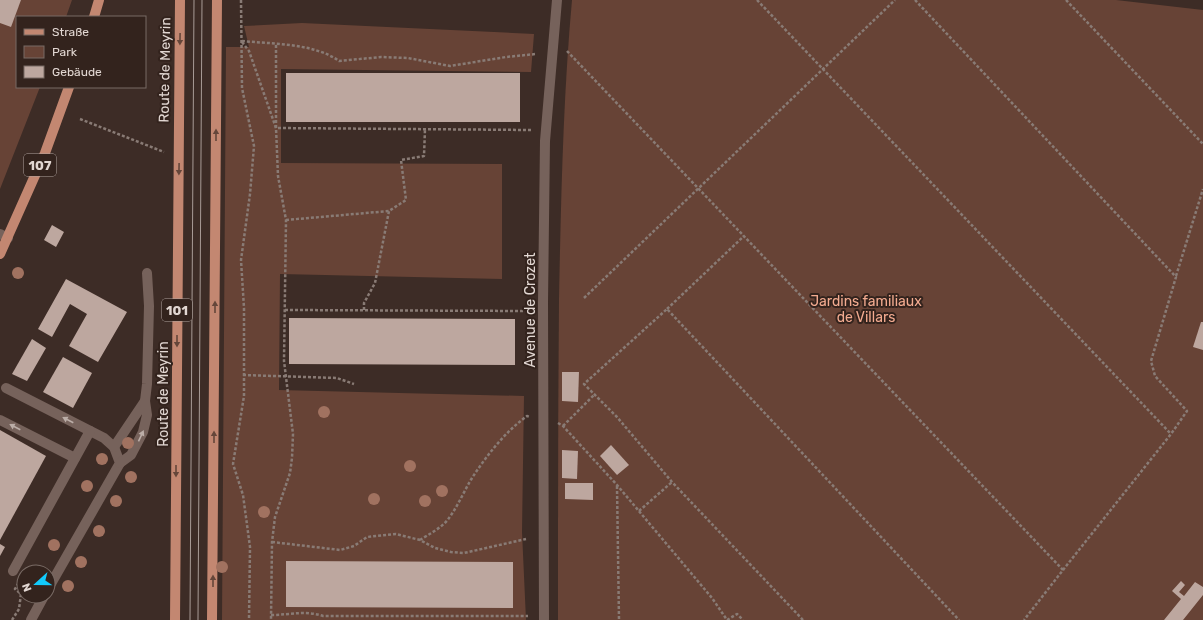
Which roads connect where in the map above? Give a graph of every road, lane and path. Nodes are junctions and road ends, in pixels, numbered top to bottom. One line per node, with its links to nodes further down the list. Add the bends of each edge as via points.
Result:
1 (99, 0): 10 (main road)
2 (180, 0): 67 (main road, Route de Meyrin / 101, one-way to 67)
3 (217, 0): 68 (main road, one-way to 3)
4 (241, 0): 11 (path)
5 (557, 0): 13 (street, Avenue de Crozet)
6 (757, 0): 15 (path)
7 (895, 0): 15 (path)
8 (915, 0): 31 (path)
9 (1066, 0): 21 (path)
10 (94, 16)
11 (241, 41): 12 (path); 18 (path, via 248,51); 37 (path, via 242,88 254,146 241,260 244,308)
12 (276, 45): 14 (path, via 328,53 339,61 381,57 408,58 450,66); 18 (path)
13 (553, 49): 23 (path, via 567,50); 43 (street, Avenue de Crozet, via 545,141)
14 (536, 54)
15 (823, 68): 23 (path); 47 (path)
16 (69, 88): 27 (main road, 107, via 45,153)
17 (80, 119): 22 (path)
18 (276, 128): 19 (path); 26 (path, via 278,176)
19 (425, 129): 20 (path); 25 (path, via 424,156 401,160 406,200)
20 (531, 130)
21 (1203, 144)
22 (165, 153)
23 (700, 187): 28 (path); 32 (path)
24 (1203, 189): 31 (path)
25 (389, 211): 26 (path); 35 (path, via 375,284 364,303)
26 (286, 220): 34 (path)
27 (4, 236): 29 (main road, 107)
28 (744, 236): 33 (path); 57 (path)
29 (0, 254)
30 (147, 273): 42 (street, via 149,306)
31 (1176, 277): 47 (path, via 1152,361 1155,376 1187,411)
32 (584, 298)
33 (667, 309): 41 (path, via 584,384); 77 (path)
34 (284, 310): 35 (path); 38 (path)
35 (364, 310): 36 (path)
36 (528, 311)
37 (243, 375): 38 (path); 69 (path, via 244,396 233,464 242,495 250,547)
38 (285, 376): 39 (path, via 337,378); 56 (path, via 293,434 292,458 290,473 275,517)
39 (354, 384)
40 (6, 388): 46 (street, one-way to 40)
41 (595, 394): 45 (path); 51 (path)
42 (145, 401): 48 (street); 50 (street, one-way to 42, via 131,455 143,432 147,415)
43 (544, 418): 45 (path); 55 (path, via 527,416 520,422 485,460 449,519 443,526); 72 (street, Avenue de Crozet)
44 (0, 420): 49 (street, one-way to 44)
45 (563, 426): 52 (path)
46 (90, 431): 48 (street); 49 (street)
47 (1171, 434): 57 (path)
48 (114, 447): 50 (street)
49 (75, 458): 58 (street)
50 (120, 463): 59 (street)
51 (672, 482): 53 (path); 76 (path)
52 (617, 485): 53 (path); 73 (path)
53 (639, 511): 74 (path, via 712,598)
54 (526, 539): 55 (path, via 464,553 440,549)
55 (420, 540): 56 (path, via 396,534 378,535 367,537 354,546 340,550)
56 (272, 542): 62 (path)
57 (1063, 570): 78 (path)
58 (13, 571)
59 (56, 574)
60 (20, 604): 65 (path)
61 (40, 604): 66 (street)
62 (271, 615): 63 (path, via 310,612 323,616); 70 (path)
63 (431, 616): 64 (path); 71 (path)
64 (528, 616)
65 (12, 620)
66 (31, 620)
67 (175, 620)
68 (212, 620)
69 (249, 620)
70 (271, 620)
71 (431, 620)
72 (544, 620)
73 (619, 620)
74 (727, 620): 75 (path, via 737,614)
75 (743, 620)
76 (803, 620)
77 (959, 620)
78 (1024, 620)

